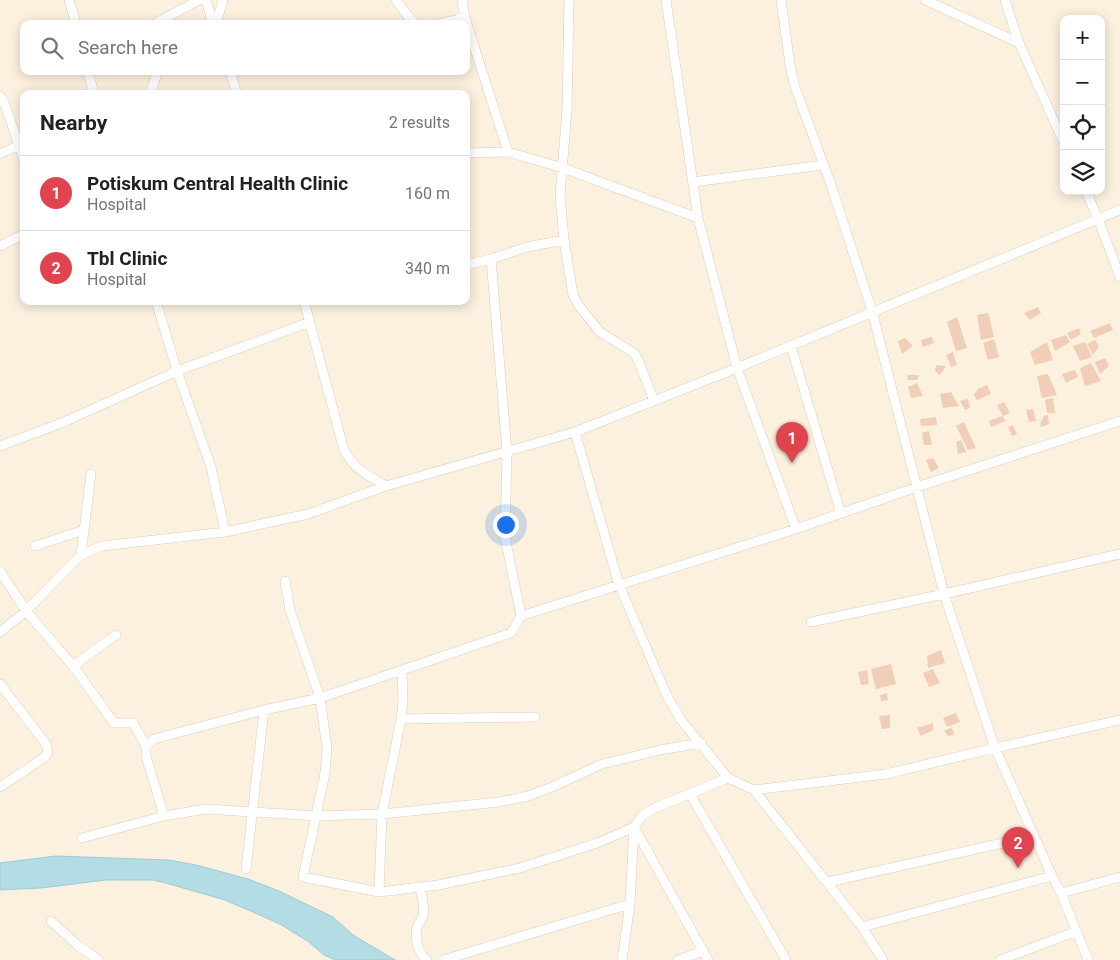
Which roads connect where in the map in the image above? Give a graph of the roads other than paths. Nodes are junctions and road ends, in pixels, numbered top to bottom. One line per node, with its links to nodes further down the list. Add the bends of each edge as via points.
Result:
1 (69, 0): 13 (street)
2 (199, 0): 14 (street)
3 (206, 0): 15 (street)
4 (223, 0): 16 (street)
5 (396, 0): 17 (street)
6 (462, 0): 12 (street)
7 (569, 0): 35 (street)
8 (666, 0): 36 (street)
9 (781, 0): 34 (street, via 795,87)
10 (925, 0): 20 (street)
11 (1005, 0): 20 (street)
12 (465, 18): 18 (street)
13 (75, 20)
14 (162, 20)
15 (213, 20)
16 (216, 20)
17 (412, 20)
18 (456, 20)
19 (470, 34): 31 (street)
20 (1019, 43): 28 (street)
21 (89, 75): 24 (street)
22 (156, 75): 25 (street)
23 (231, 75): 26 (street)
24 (93, 90)
25 (151, 90)
26 (236, 90)
27 (0, 96): 29 (street)
28 (1060, 133)
29 (19, 145): 30 (street); 33 (street)
30 (20, 148)
31 (508, 152): 32 (street); 35 (street)
32 (470, 153)
33 (0, 154)
34 (823, 165): 36 (street); 49 (street)
35 (563, 168): 39 (street); 42 (street, via 560,194)
36 (693, 182): 39 (street)
37 (1088, 195): 40 (street)
38 (1120, 210): 40 (street)
39 (698, 218): 52 (street)
40 (1098, 219): 46 (street); 49 (street)
41 (20, 236): 43 (street)
42 (564, 240): 44 (street); 54 (street, via 573,294 579,306 600,332 634,353)
43 (0, 246)
44 (490, 259): 45 (street); 58 (street)
45 (470, 264)
46 (1120, 277)
47 (157, 305): 53 (street)
48 (307, 305): 50 (street)
49 (872, 311): 51 (street); 61 (street)
50 (310, 322): 53 (street); 60 (street, via 344,450 363,473)
51 (791, 346): 52 (street); 62 (street)
52 (737, 368): 54 (street); 63 (street)
53 (178, 371): 57 (street, via 64,422); 65 (street, via 211,468)
54 (654, 401): 56 (street)
55 (1120, 421): 61 (street)
56 (576, 432): 58 (street); 71 (street)
57 (0, 446)
58 (507, 452): 60 (street); 74 (street, via 505,537)
59 (91, 474): 64 (street)
60 (386, 486): 65 (street, via 308,514)
61 (917, 486): 62 (street); 72 (street)
62 (841, 514): 63 (street)
63 (796, 529): 71 (street)
64 (84, 530): 66 (street); 68 (street)
65 (225, 532): 68 (street, via 102,546)
66 (36, 546)
67 (1120, 554): 72 (street)
68 (81, 555): 73 (street)
69 (0, 571): 73 (street)
70 (285, 581): 81 (street, via 290,610)
71 (619, 585): 74 (street); 86 (street, via 667,696 681,720)
72 (944, 594): 75 (street); 88 (street)
73 (26, 611): 76 (street); 78 (street)
74 (521, 616): 79 (street, via 511,633)
75 (811, 622)
76 (0, 632)
77 (116, 635): 78 (street)
78 (73, 666): 87 (street, via 114,723 134,723)
79 (402, 670): 81 (street); 84 (street)
80 (0, 684): 90 (street, via 46,744 48,752)
81 (320, 698): 82 (street); 96 (street, via 327,748)
82 (264, 710): 87 (street, via 154,739); 93 (street)
83 (535, 717): 84 (street)
84 (401, 719): 94 (street)
85 (1120, 720): 88 (street)
86 (701, 743): 89 (street); 94 (street, via 602,764 528,796)
87 (146, 746): 95 (street)
88 (995, 748): 91 (street, via 886,774); 98 (street)
89 (728, 778): 91 (street); 92 (street)
90 (0, 787)
91 (754, 790): 103 (street)
92 (690, 794): 97 (street, via 643,815); 118 (street)
93 (253, 812): 95 (street, via 206,808); 96 (street); 100 (street)
94 (382, 814): 96 (street); 105 (street)
95 (164, 816): 99 (street)
96 (317, 816): 105 (street, via 303,877)
97 (634, 827): 104 (street, via 600,842 520,868); 107 (street); 111 (street)
98 (1034, 836): 101 (street); 103 (street)
99 (82, 838)
100 (246, 869)
101 (1052, 876): 106 (street); 109 (street)
102 (1120, 877): 106 (street)
103 (828, 882): 109 (street)
104 (420, 887): 105 (street); 113 (street, via 423,915 416,942)
105 (379, 892)
106 (1061, 893): 110 (street)
107 (630, 904): 114 (street); 115 (street)
108 (52, 920): 112 (street)
109 (862, 927): 119 (street)
110 (1077, 931): 120 (street); 121 (street)
111 (703, 951): 116 (street); 117 (street)
112 (98, 960)
113 (427, 960)
114 (443, 960)
115 (622, 960)
116 (678, 960)
117 (708, 960)
118 (786, 960)
119 (883, 960)
120 (1000, 960)
121 (1088, 960)

